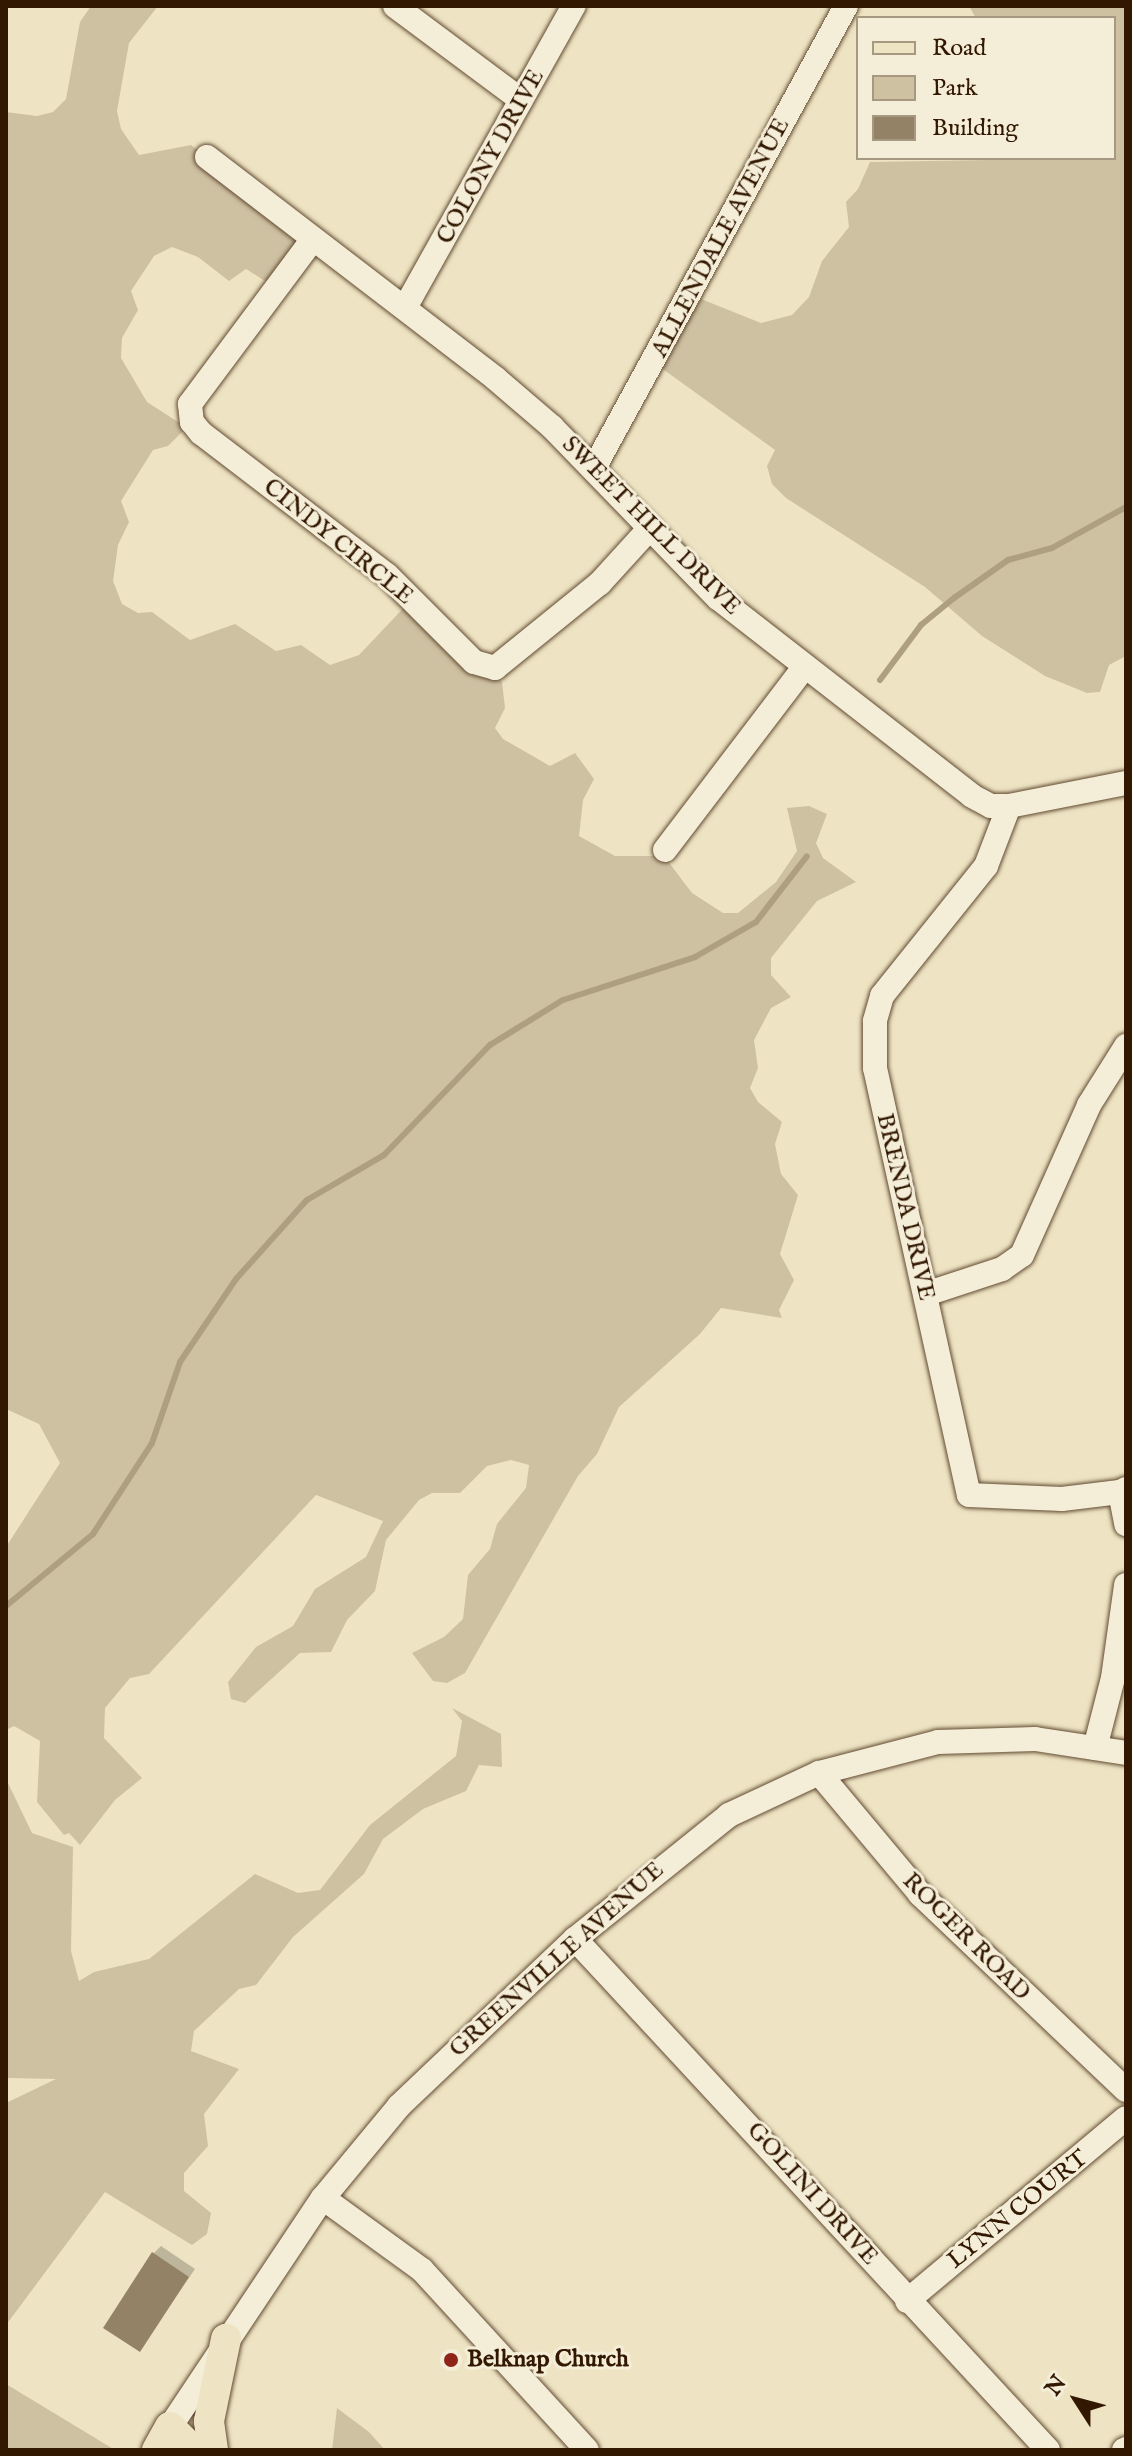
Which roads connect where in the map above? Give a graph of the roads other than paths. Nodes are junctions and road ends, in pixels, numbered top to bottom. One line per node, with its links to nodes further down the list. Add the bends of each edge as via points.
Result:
1 (395, 6): 4 (street)
2 (574, 6): 4 (street, COLONY DRIVE)
3 (846, 6): 8 (street, ALLENDALE AVENUE)
4 (521, 100): 7 (street, COLONY DRIVE)
5 (207, 157): 6 (street, SWEET HILL DRIVE)
6 (313, 239): 7 (street, SWEET HILL DRIVE); 9 (street, CINDY CIRCLE, via 190,404 192,422 201,433 387,575 474,662 495,668 600,583)
7 (406, 306): 8 (street, SWEET HILL DRIVE)
8 (594, 468): 9 (street, SWEET HILL DRIVE)
9 (650, 528): 10 (street, SWEET HILL DRIVE, via 707,588)
10 (803, 669): 12 (street, SWEET HILL DRIVE, via 972,796 991,806); 13 (street)
11 (1126, 783): 12 (street, SWEET HILL DRIVE)
12 (1009, 806): 15 (street, BRENDA DRIVE, via 986,866 882,996 875,1021 875,1068 900,1197)
13 (665, 850)
14 (1126, 1046): 15 (street, via 1089,1105 1022,1255 1002,1269)
15 (926, 1294): 16 (street, BRENDA DRIVE, via 969,1495 1062,1499)
16 (1123, 1490): 17 (street)
17 (1126, 1524)
18 (1126, 1585): 19 (street, via 1113,1678)
19 (1095, 1748): 20 (street, GREENVILLE AVENUE); 21 (street, GREENVILLE AVENUE, via 1035,1739 938,1742)
20 (1126, 1753)
21 (819, 1773): 22 (street, GREENVILLE AVENUE, via 729,1815); 23 (street, ROGER ROAD, via 920,1894)
22 (575, 1939): 25 (street, GREENVILLE AVENUE, via 399,2106); 26 (street, GOLINI DRIVE)
23 (1126, 2090)
24 (1126, 2118): 26 (street, LYNN COURT)
25 (323, 2198): 27 (street, GREENVILLE AVENUE); 31 (street, via 422,2270)
26 (907, 2301): 32 (street, GOLINI DRIVE)
27 (226, 2339): 28 (street, GREENVILLE AVENUE); 30 (main road, via 209,2421)
28 (164, 2438): 29 (main road)
29 (193, 2450)
30 (213, 2450)
31 (587, 2450)
32 (1048, 2450)

